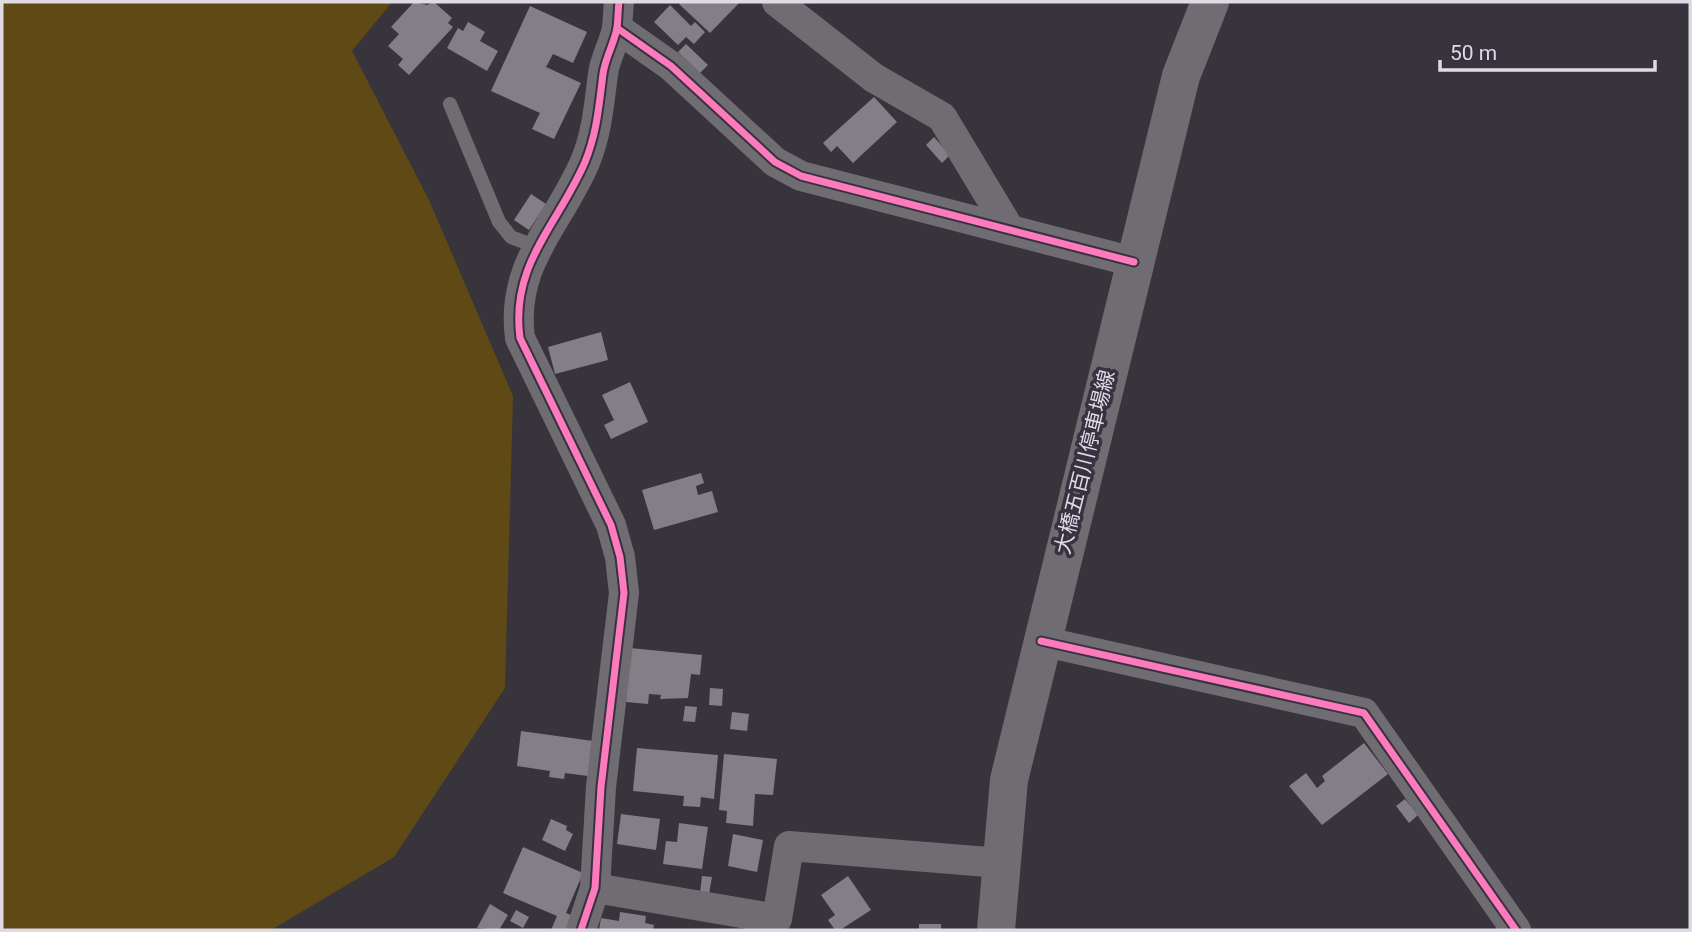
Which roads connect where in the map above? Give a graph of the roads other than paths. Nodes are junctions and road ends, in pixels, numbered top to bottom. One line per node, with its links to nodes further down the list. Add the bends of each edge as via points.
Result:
1 (777, 2): 5 (street, via 874,78 942,117)
2 (1210, 2): 7 (main road, 大橋五百川停車場線, via 1181,76)
3 (618, 15): 5 (street, via 775,162 792,172); 6 (street, via 603,72 600,114 584,163)
4 (450, 104): 6 (lane, via 499,222 511,237)
5 (1010, 230): 7 (street)
6 (537, 247): 10 (street, via 524,274 520,338 611,525 624,593 601,787)
7 (1134, 262): 8 (main road, 大橋五百川停車場線)
8 (1041, 641): 9 (main road, 大橋五百川停車場線, via 1009,780); 13 (street, via 1364,713)
9 (1001, 863): 10 (street, via 789,846 777,919); 12 (main road, 大橋五百川停車場線)
10 (595, 888): 11 (street)
11 (581, 930)
12 (996, 930)
13 (1516, 930)

